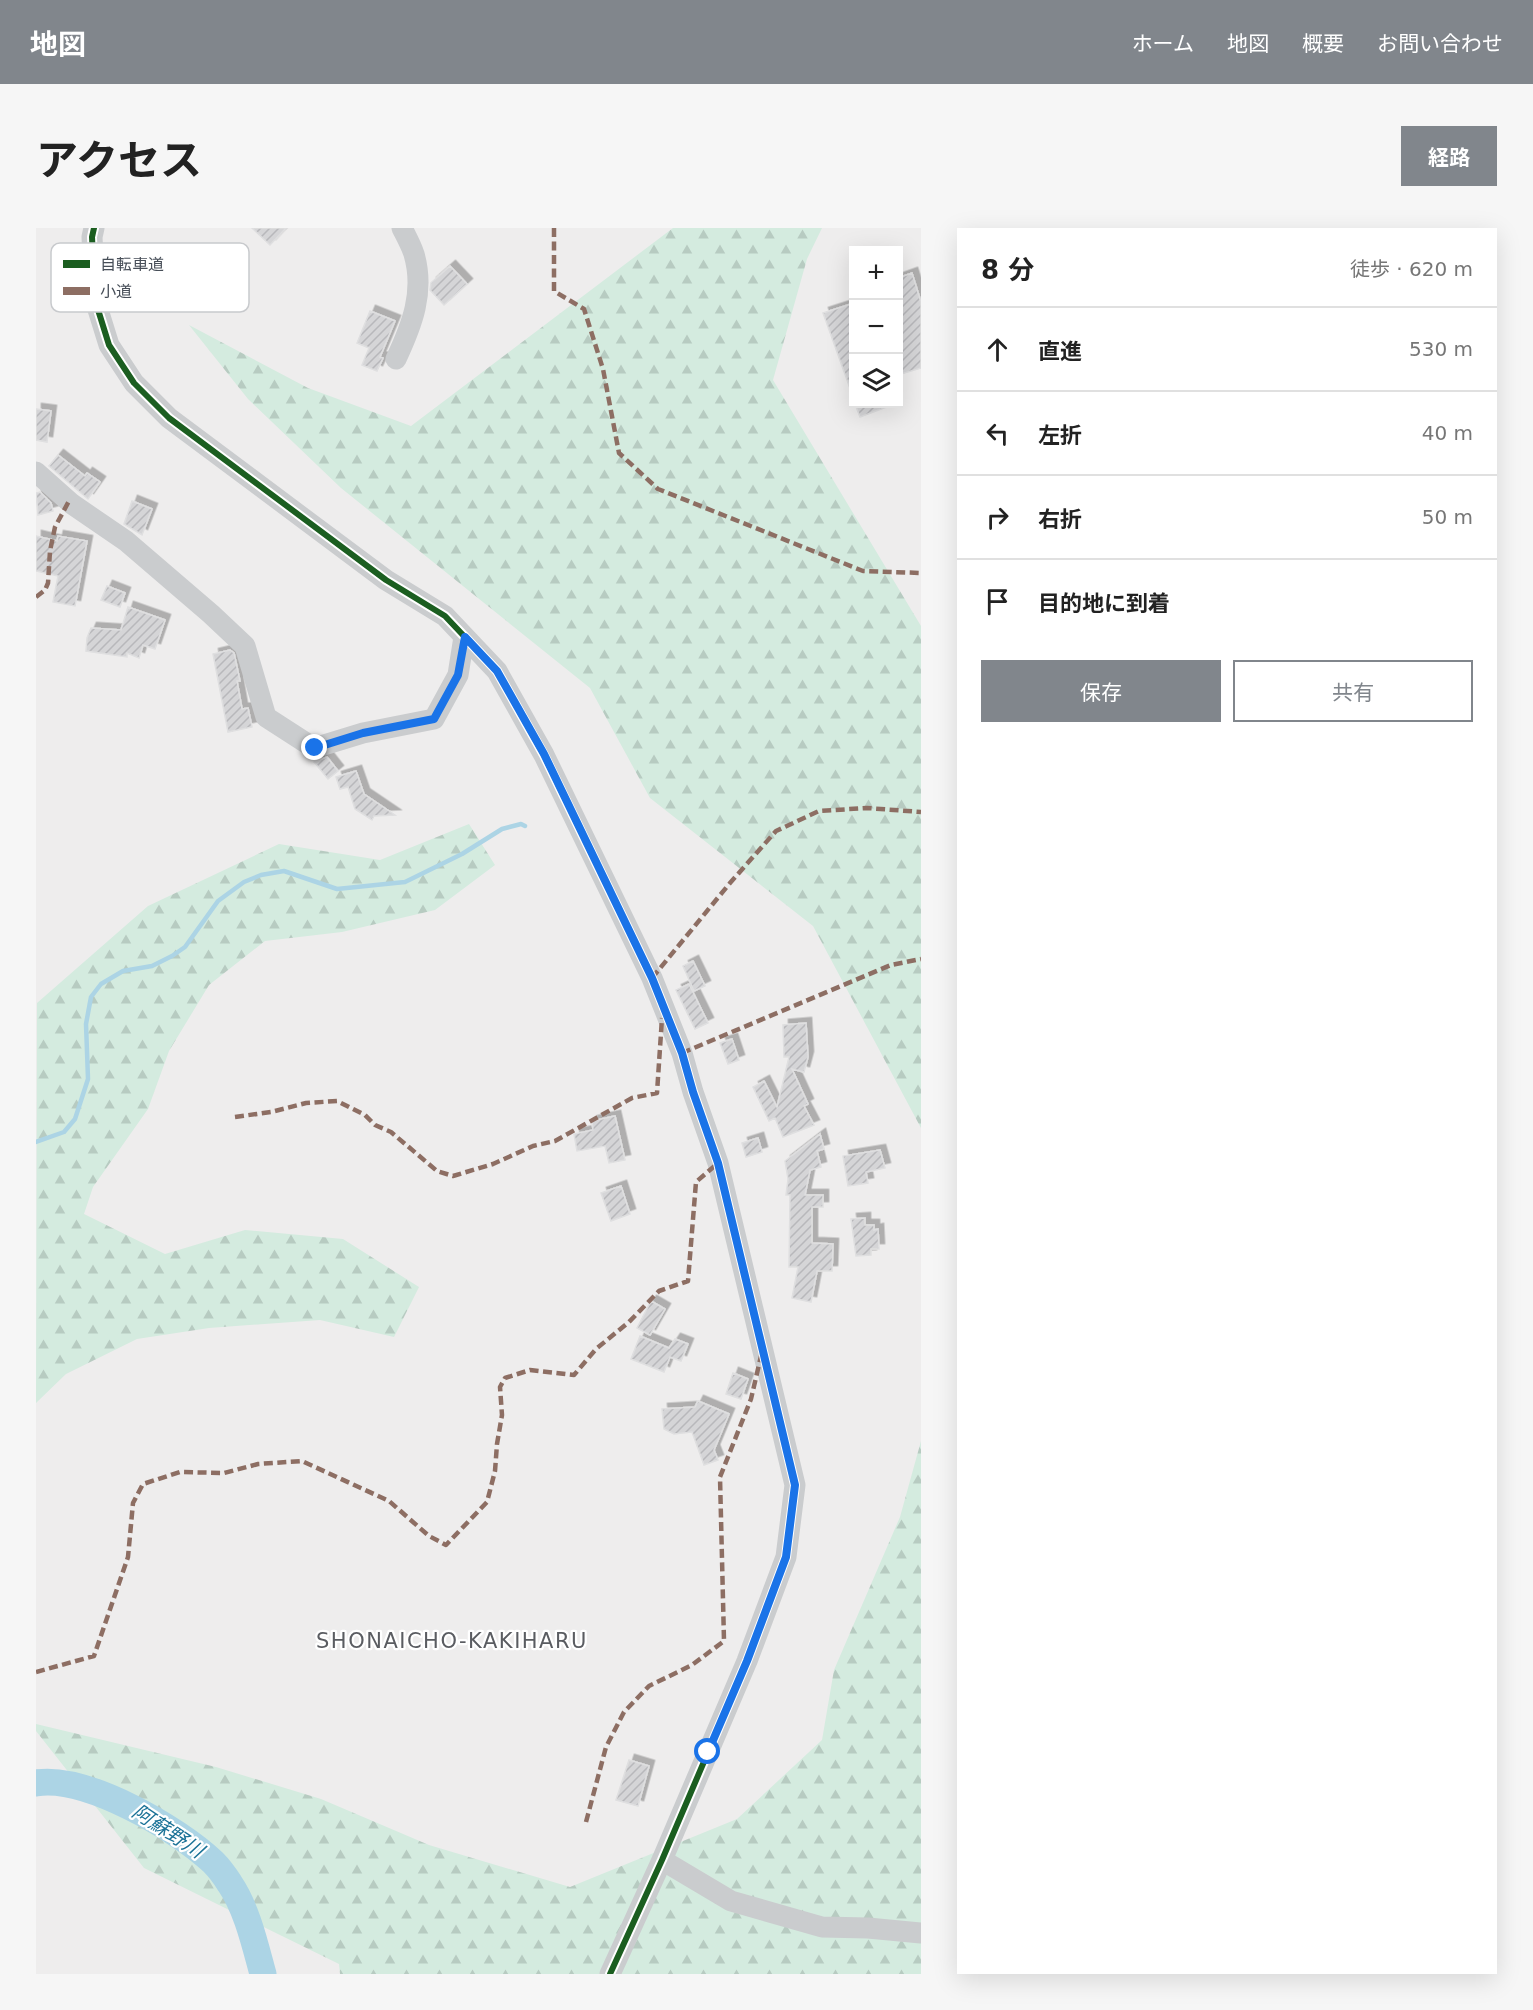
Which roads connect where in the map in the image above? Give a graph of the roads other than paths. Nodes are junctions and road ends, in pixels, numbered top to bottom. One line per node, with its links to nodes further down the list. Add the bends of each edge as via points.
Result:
1 (94, 228): 3 (street)
2 (402, 228): 5 (street, via 414,255 419,292 411,328)
3 (92, 243)
4 (99, 312): 7 (street, via 109,345 134,383 169,418 386,580 445,616)
5 (396, 359)
6 (36, 472): 7 (street, via 72,504 126,541 244,646 266,717 315,748 363,733 434,719 458,675)
7 (465, 637): 8 (street, via 497,671 544,754 652,978 682,1053 718,1163 795,1485 786,1557)
8 (663, 1860): 9 (street, via 731,1901 800,1921 822,1927); 10 (street)
9 (921, 1934)
10 (610, 1974)

